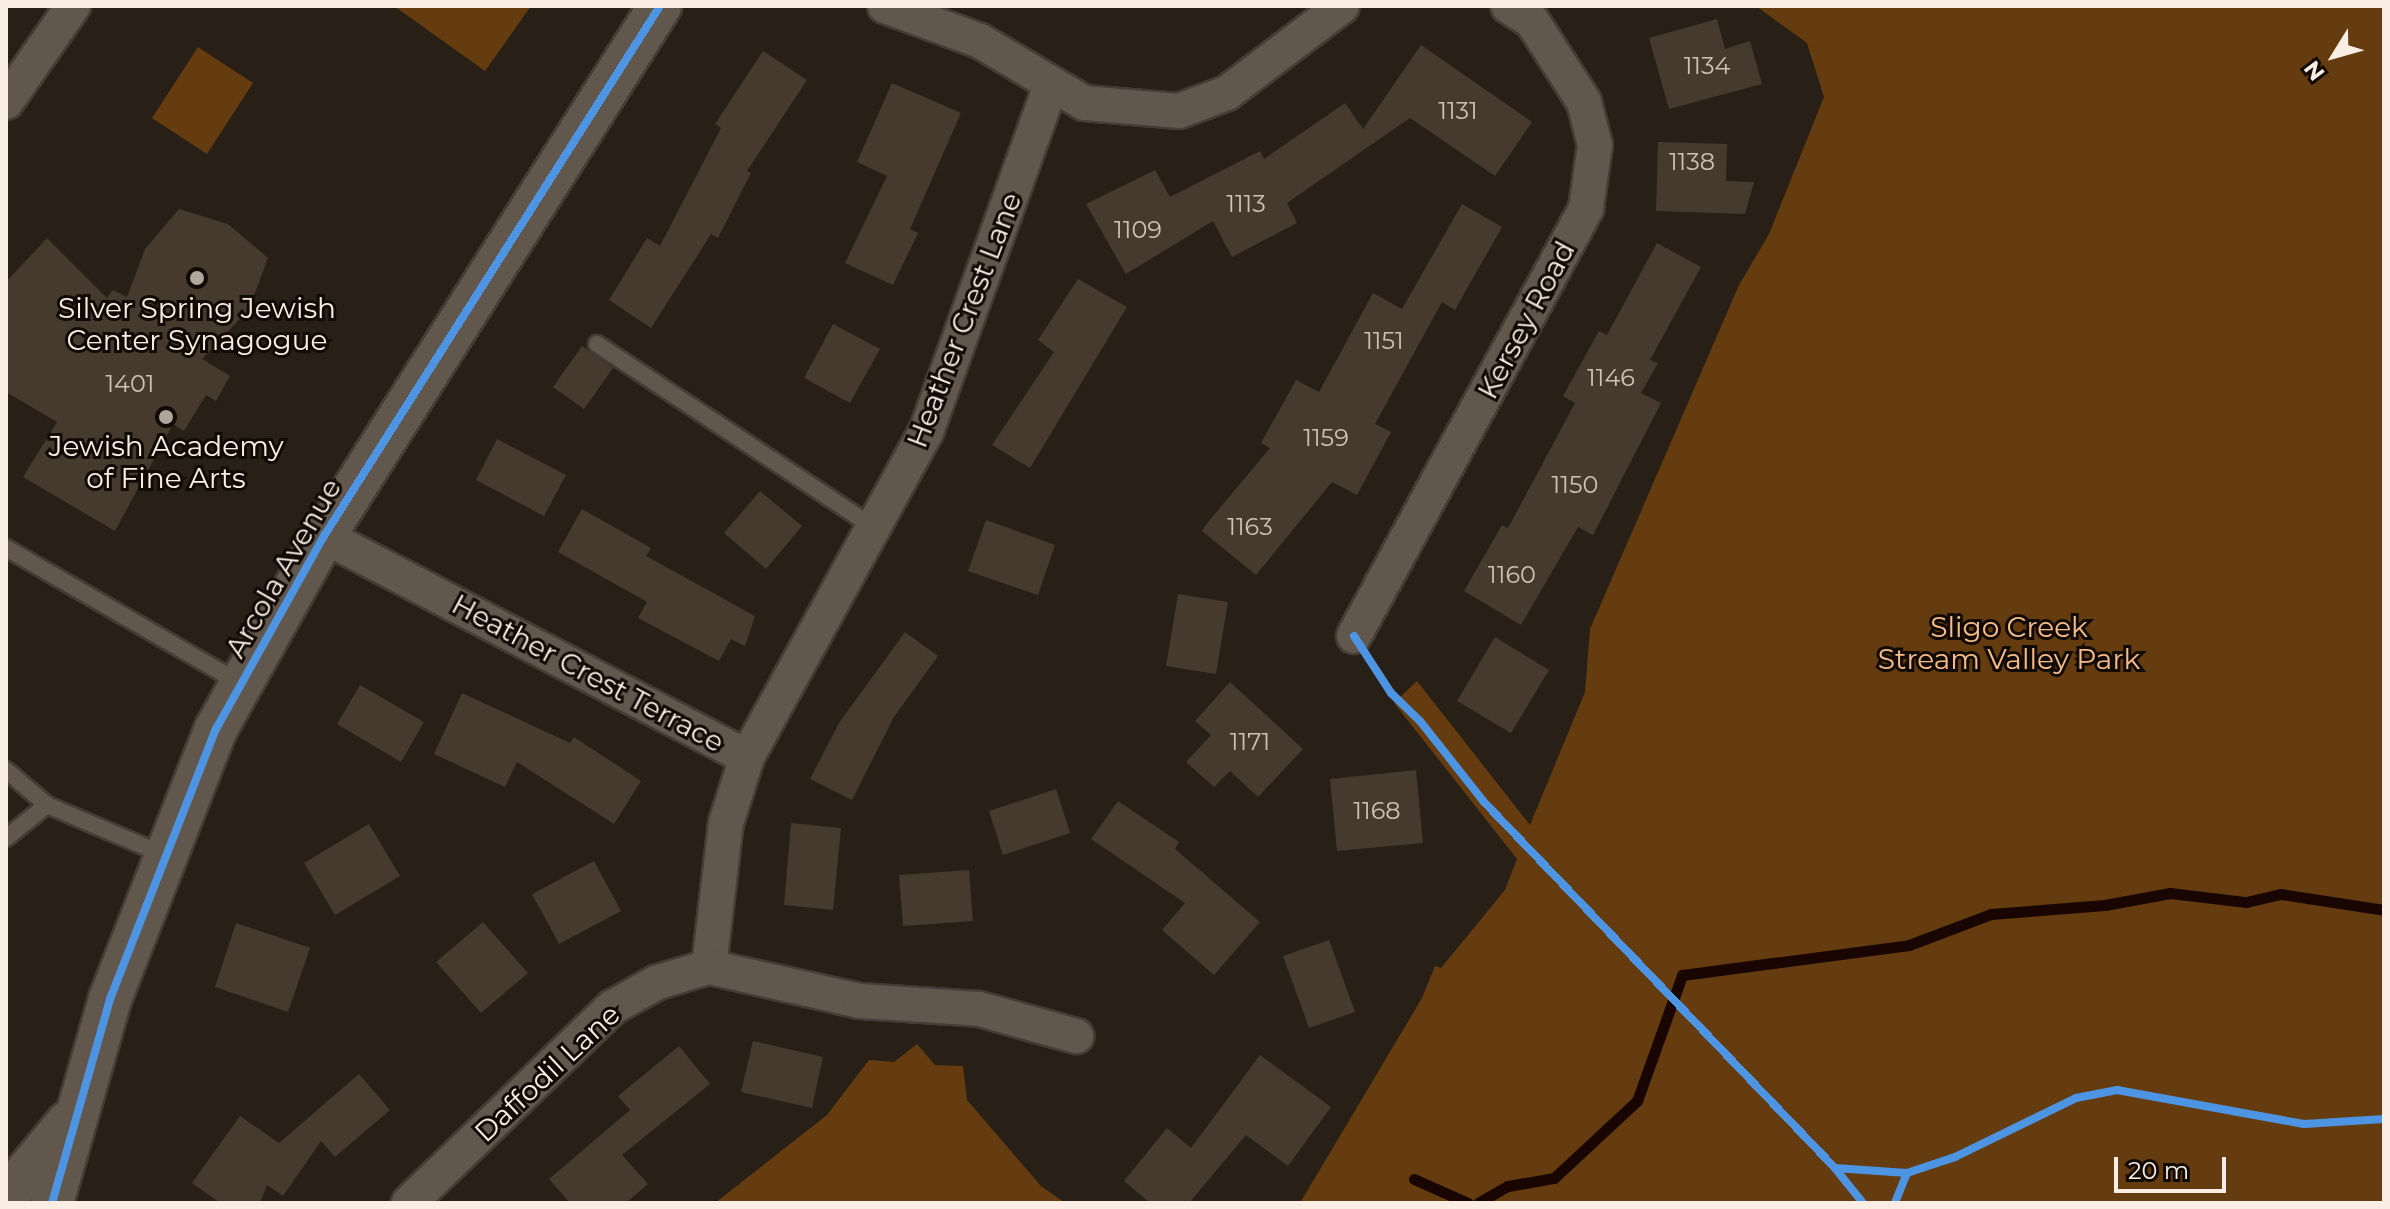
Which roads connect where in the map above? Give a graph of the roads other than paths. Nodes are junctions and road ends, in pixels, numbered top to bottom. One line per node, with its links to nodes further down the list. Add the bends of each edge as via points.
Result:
1 (73, 6): 7 (street)
2 (660, 6): 10 (street, Arcola Avenue)
3 (885, 6): 6 (street, via 980,41)
4 (1342, 6): 6 (street, via 1227,93 1179,111 1084,103)
5 (1508, 6): 12 (street, Kersey Road, via 1532,21 1584,102 1595,145 1586,208)
6 (1050, 87): 9 (street, Heather Crest Lane, via 926,432)
7 (6, 102)
8 (597, 344): 9 (lane)
9 (873, 527): 14 (street, Heather Crest Lane)
10 (324, 536): 13 (street, Arcola Avenue); 14 (street, Heather Crest Terrace)
11 (6, 548): 13 (lane)
12 (1354, 636)
13 (241, 684): 18 (street, Arcola Avenue, via 216,729)
14 (747, 757): 19 (street, Heather Crest Terrace, via 726,823)
15 (6, 770): 16 (lane)
16 (47, 805): 17 (lane); 18 (lane)
17 (6, 838)
18 (166, 856): 21 (street, Arcola Avenue, via 110,999)
19 (709, 967): 20 (street, Daffodil Lane, via 860,1001 979,1009); 24 (street, Daffodil Lane, via 658,982 613,1007)
20 (1076, 1036)
21 (78, 1109): 22 (street); 23 (street, Arcola Avenue)
22 (6, 1197)
23 (52, 1203)
24 (409, 1203)

